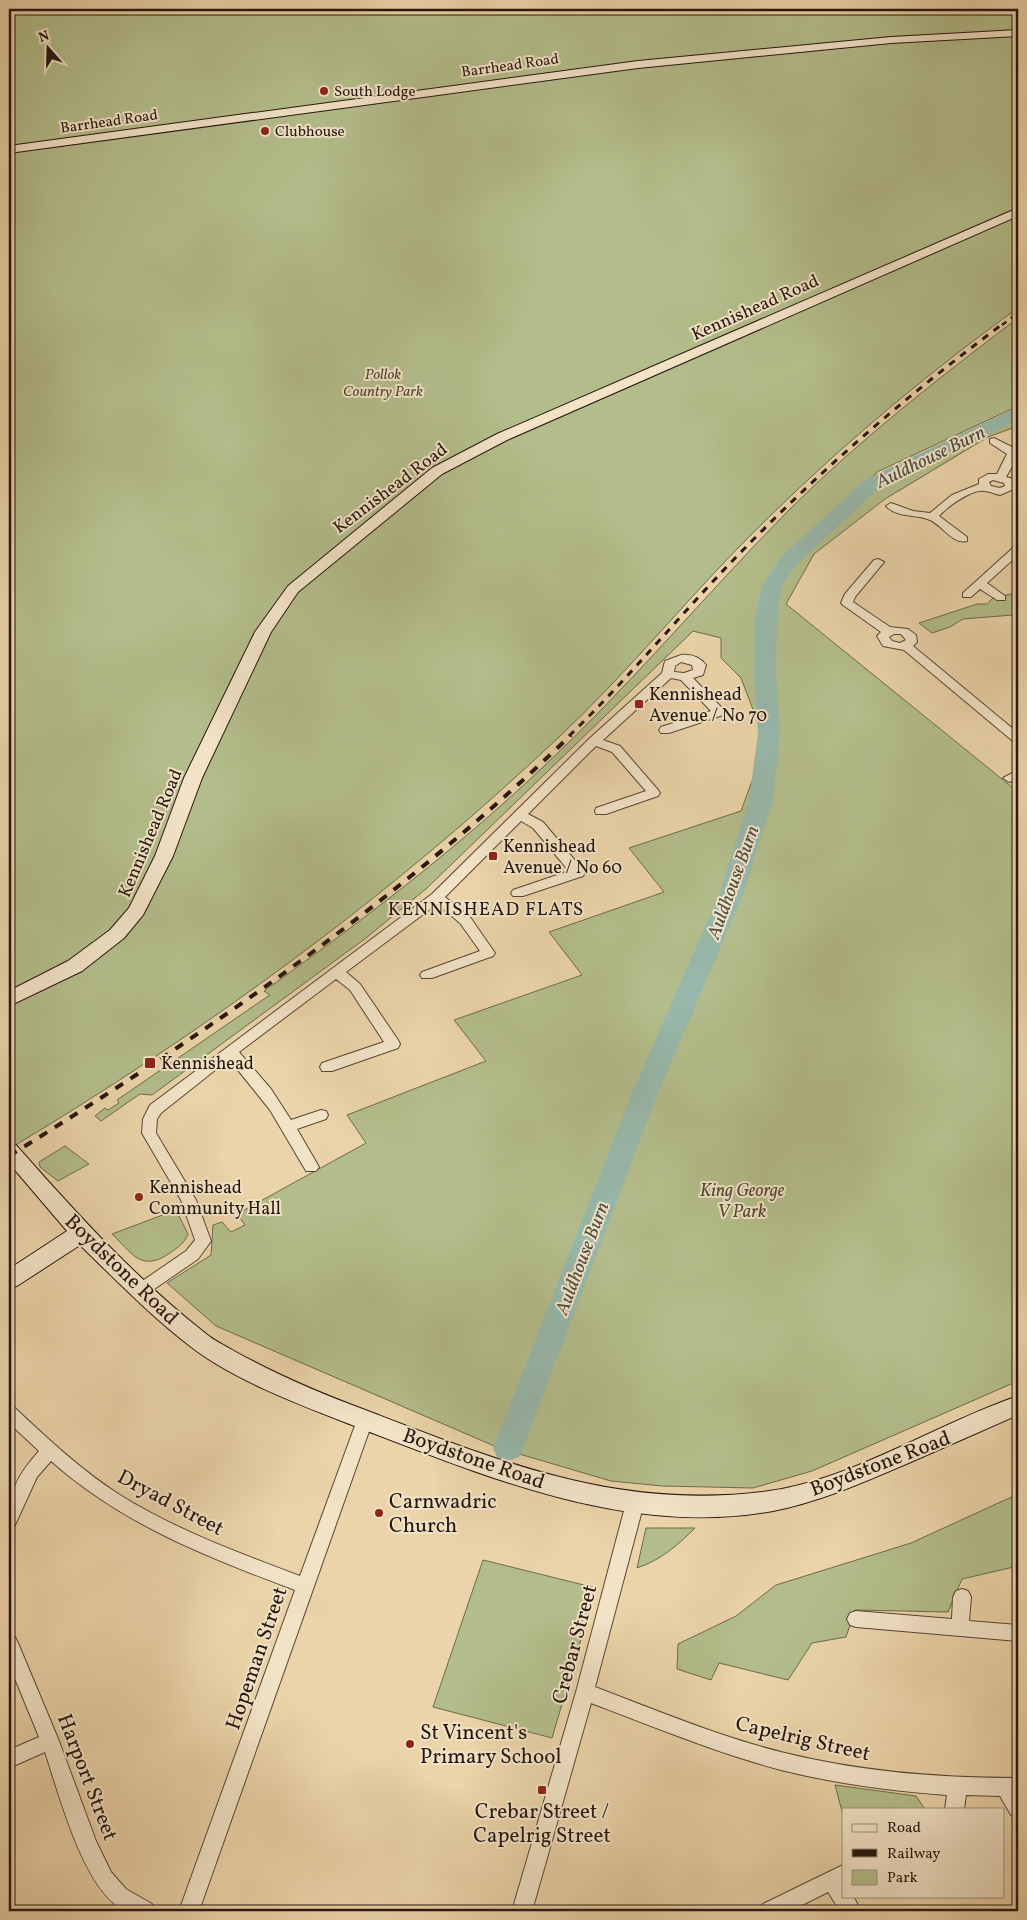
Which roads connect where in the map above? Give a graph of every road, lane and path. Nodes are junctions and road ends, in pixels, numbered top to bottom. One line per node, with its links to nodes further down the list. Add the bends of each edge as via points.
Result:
1 (1018, 33): 3 (street, Barrhead Road, via 898,38)
2 (1018, 38): 3 (main road, Barrhead Road)
3 (787, 52): 4 (street, Barrhead Road, via 516,78); 5 (main road, Barrhead Road, via 479,90)
4 (9, 150)
5 (9, 156)
6 (1018, 212): 31 (street, Kennishead Road, via 494,441 449,463 423,481 311,572 284,600 263,632 193,778 150,886 129,922 75,966)
7 (994, 441): 8 (street)
8 (1016, 453): 9 (street)
9 (1002, 477): 10 (street, via 988,477 983,481); 11 (street, via 1012,483)
10 (984, 486): 11 (street, via 995,491); 13 (street, via 955,497 941,506)
11 (1015, 490)
12 (891, 506): 13 (street, via 911,514)
13 (933, 517): 14 (street)
14 (964, 539)
15 (1018, 549): 17 (street)
16 (878, 562): 23 (street, via 849,596 847,603 888,631 900,630 910,635 911,642 906,646)
17 (980, 584): 18 (street); 19 (street)
18 (967, 596)
19 (1001, 598)
20 (668, 674): 21 (street); 21 (street, via 669,664 676,659 687,658 700,665 699,672); 24 (street)
21 (685, 677): 22 (street, via 720,712)
22 (665, 730)
23 (1018, 739)
24 (594, 741): 25 (street, via 616,749 654,793); 26 (street)
25 (601, 811)
26 (520, 815): 27 (street, via 538,825 578,873); 28 (street)
27 (518, 893)
28 (437, 898): 29 (street); 30 (street, via 464,920 488,953)
29 (337, 972): 32 (street); 33 (street, via 355,987 393,1044)
30 (427, 974)
31 (9, 999)
32 (231, 1052): 35 (street, via 255,1076); 40 (street, via 162,1102 148,1121 149,1133 202,1227 203,1241 192,1255)
33 (327, 1067)
34 (321, 1115): 35 (street)
35 (288, 1127): 37 (street)
36 (9, 1150): 38 (street, Boydstone Road)
37 (310, 1167)
38 (81, 1233): 39 (main road); 40 (main road, Boydstone Road)
39 (9, 1280)
40 (141, 1290): 43 (street, Boydstone Road, via 200,1341 237,1363 302,1396)
41 (1018, 1405): 45 (street, Boydstone Road, via 859,1474 772,1502 703,1507)
42 (9, 1413): 44 (street, Dryad Street)
43 (365, 1420): 45 (street, Boydstone Road, via 472,1461 564,1489); 47 (street, Hopeman Street)
44 (49, 1451): 46 (street, via 30,1473); 47 (street, Dryad Street, via 113,1500 138,1514 191,1541)
45 (635, 1503): 53 (street, Crebar Street)
46 (9, 1520)
47 (305, 1586): 64 (street, Hopeman Street)
48 (962, 1597): 50 (street)
49 (856, 1619): 50 (street)
50 (960, 1627): 51 (street)
51 (1018, 1633)
52 (9, 1642): 54 (street, Harport Street)
53 (585, 1692): 56 (street, Capelrig Street, via 754,1753 830,1772); 65 (street, Crebar Street)
54 (50, 1741): 55 (street); 63 (street, Harport Street, via 87,1844 104,1879 119,1896)
55 (9, 1759)
56 (956, 1786): 57 (street, Capelrig Street); 58 (street)
57 (1012, 1787): 59 (street)
58 (955, 1808)
59 (1018, 1809)
60 (837, 1877): 61 (street); 66 (street)
61 (842, 1889)
62 (846, 1898): 67 (street)
63 (144, 1911)
64 (189, 1911)
65 (522, 1911)
66 (770, 1911)
67 (851, 1911)

